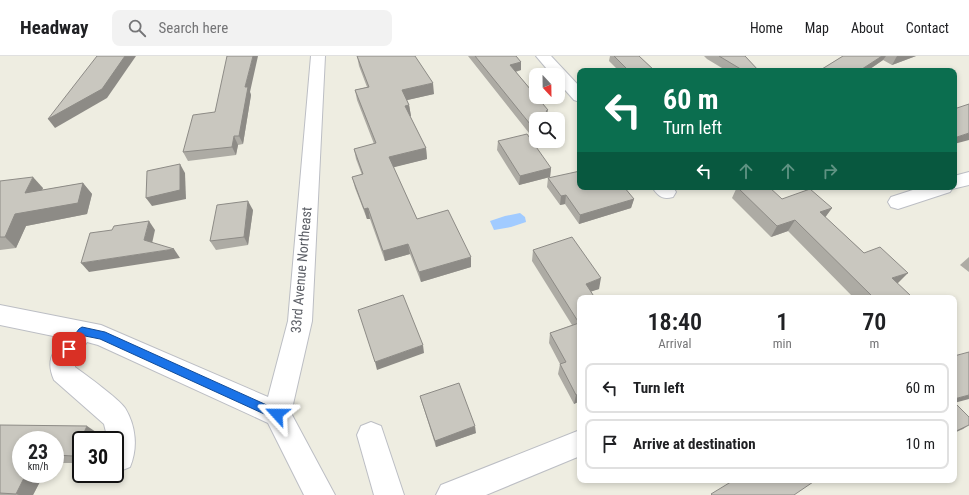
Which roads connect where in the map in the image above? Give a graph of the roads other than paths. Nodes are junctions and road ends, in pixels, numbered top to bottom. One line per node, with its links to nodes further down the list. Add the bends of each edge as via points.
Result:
1 (318, 56): 10 (street, 33rd Avenue Northeast, via 300,321)
2 (543, 56): 3 (street)
3 (577, 94)
4 (969, 178): 5 (street)
5 (957, 182)
6 (934, 190): 7 (street)
7 (898, 202)
8 (0, 315): 9 (street)
9 (82, 332): 10 (street, via 101,335); 11 (street, via 62,358 64,372 115,416)
10 (277, 414): 14 (street)
11 (120, 431)
12 (371, 435): 15 (street)
13 (577, 443): 16 (street)
14 (320, 495)
15 (389, 495)
16 (451, 495)

